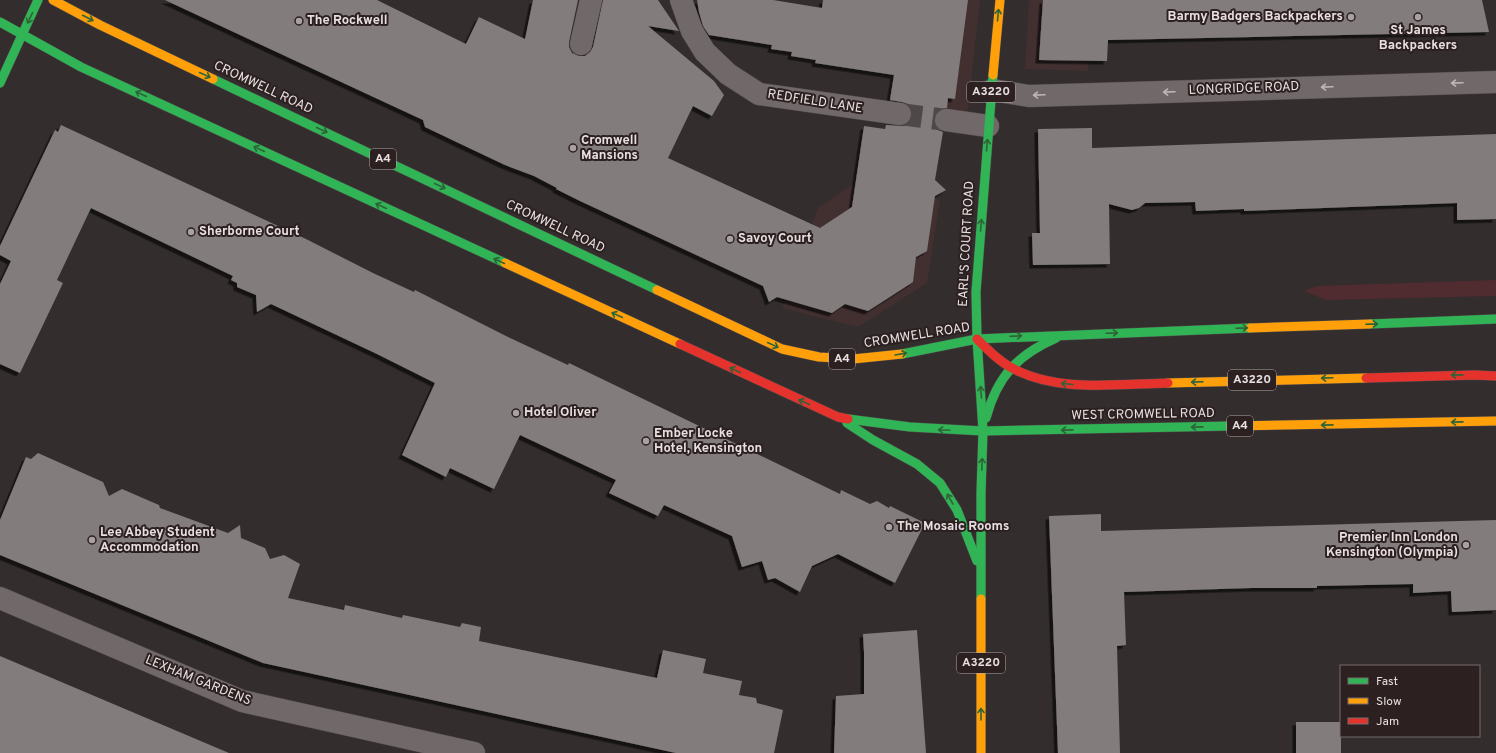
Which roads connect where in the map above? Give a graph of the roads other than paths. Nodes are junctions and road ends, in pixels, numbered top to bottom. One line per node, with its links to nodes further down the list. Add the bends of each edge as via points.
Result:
1 (38, 0): 7 (main road, one-way to 7)
2 (53, 0): 17 (main road, CROMWELL ROAD / A4, one-way to 17, via 100,25 782,349 819,357 854,359 895,355)
3 (591, 0): 8 (street)
4 (681, 0): 12 (street, REDFIELD LANE, via 692,31 705,52 728,74 759,94)
5 (1000, 0): 11 (main road, EARL'S COURT ROAD / A3220, one-way to 5)
6 (0, 22): 7 (main road, A4)
7 (22, 35): 10 (main road); 20 (main road, A4, one-way to 7, via 81,67)
8 (581, 44)
9 (1496, 82): 11 (street, LONGRIDGE ROAD, one-way to 11, via 1029,96)
10 (0, 83)
11 (992, 90): 14 (main road, EARL'S COURT ROAD / A3220)
12 (900, 114)
13 (946, 120): 14 (street)
14 (988, 126): 17 (main road, EARL'S COURT ROAD / A3220, one-way to 14, via 976,292)
15 (1496, 319): 16 (main road, A4, one-way to 15)
16 (1073, 334): 17 (main road, CROMWELL ROAD / A4, one-way to 16); 18 (main road, A4, via 1027,352)
17 (977, 339): 18 (main road, A3220); 22 (main road, EARL'S COURT ROAD / A3220, one-way to 17)
18 (1011, 368): 19 (main road, A3220, one-way to 18, via 1080,385 1043,381 1025,376); 22 (main road, A4, via 995,391)
19 (1496, 376)
20 (838, 417): 22 (main road, A4, one-way to 20, via 902,427); 23 (main road, A4, one-way to 20, via 960,516 941,484 910,459 873,440)
21 (1496, 421): 22 (main road, WEST CROMWELL ROAD / A4, one-way to 22)
22 (983, 431): 23 (main road, EARL'S COURT ROAD / A3220, one-way to 22)
23 (982, 574): 26 (main road, EARL'S COURT ROAD / A3220, one-way to 23)
24 (0, 598): 25 (street, LEXHAM GARDENS, via 242,701)
25 (474, 753)
26 (981, 753)

